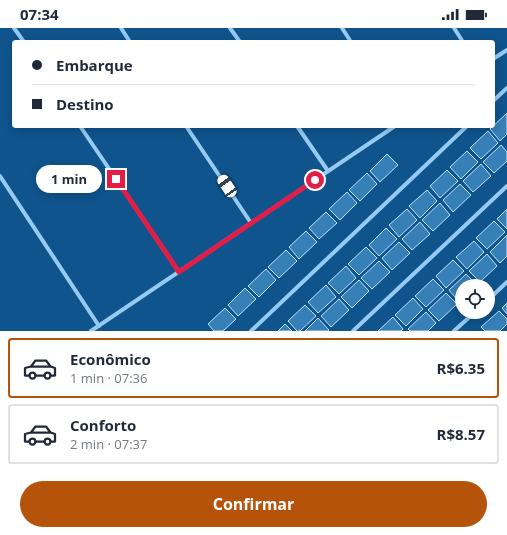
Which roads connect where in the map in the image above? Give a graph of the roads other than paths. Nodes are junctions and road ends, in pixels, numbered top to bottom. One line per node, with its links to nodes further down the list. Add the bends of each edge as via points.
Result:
1 (14, 28): 6 (street)
2 (121, 28): 7 (street)
3 (230, 28): 8 (street)
4 (342, 28): 9 (street)
5 (454, 28): 10 (street)
6 (23, 40)
7 (129, 40)
8 (239, 40)
9 (350, 40)
10 (462, 40)
11 (507, 50): 12 (street)
12 (495, 58)
13 (507, 88): 14 (street)
14 (495, 100)
15 (81, 128): 24 (street)
16 (187, 128): 23 (street)
17 (298, 128): 20 (street)
18 (392, 128): 20 (street)
19 (465, 128): 30 (street)
20 (328, 171): 23 (street)
21 (0, 176): 28 (street)
22 (507, 186): 31 (street)
23 (251, 223): 24 (street)
24 (179, 272): 28 (street)
25 (507, 282): 26 (street)
26 (495, 293)
27 (467, 319): 32 (street)
28 (99, 326): 29 (street)
29 (91, 331)
30 (251, 331)
31 (353, 331)
32 (454, 331)

